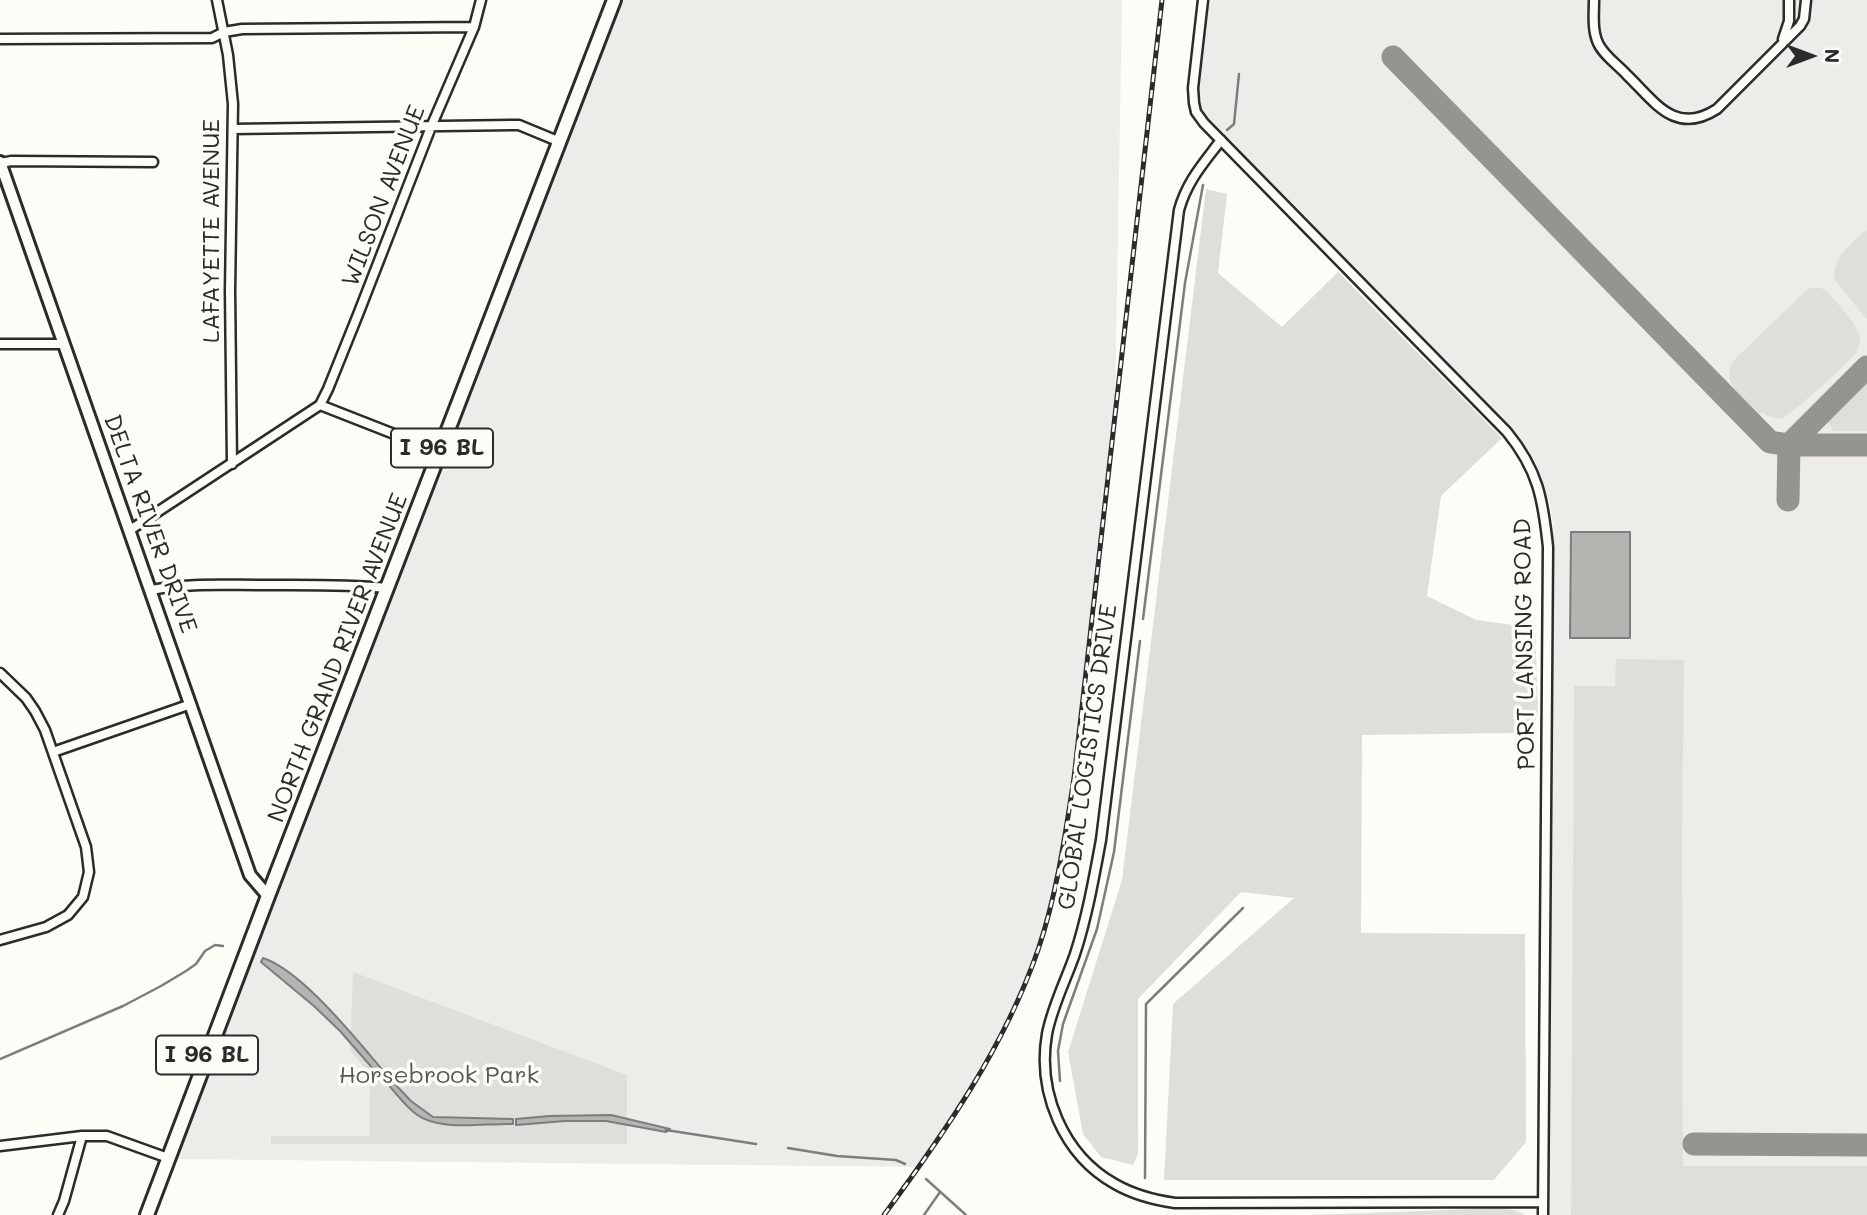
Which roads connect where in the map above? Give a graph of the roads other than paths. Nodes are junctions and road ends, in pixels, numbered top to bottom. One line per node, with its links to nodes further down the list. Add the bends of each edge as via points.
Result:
1 (217, 0): 9 (street, LAFAYETTE AVENUE)
2 (481, 0): 8 (street, WILSON AVENUE)
3 (614, 0): 15 (main road, NORTH GRAND RIVER AVENUE / I 96 BL)
4 (1203, 0): 14 (street, PORT LANSING ROAD, via 1194,103 1204,123)
5 (1594, 0): 11 (street, via 1598,44 1674,117 1696,118 1717,109)
6 (1789, 0): 11 (street, via 1789,21)
7 (1806, 0): 11 (street, via 1800,26)
8 (474, 27): 9 (street); 12 (street, WILSON AVENUE)
9 (224, 32): 10 (street, via 212,38); 13 (street, LAFAYETTE AVENUE)
10 (0, 39)
11 (1780, 45)
12 (431, 127): 13 (street); 15 (street, via 519,125); 20 (street, WILSON AVENUE)
13 (233, 129): 22 (street, LAFAYETTE AVENUE)
14 (1221, 140): 34 (street, PORT LANSING ROAD, via 1507,432 1532,468 1540,490 1548,547); 34 (street, GLOBAL LOGISTICS DRIVE, via 1194,174 1178,210 1099,851 1076,950 1047,1034 1046,1087 1054,1114 1077,1152 1097,1172 1156,1200)
15 (560, 142): 21 (main road, NORTH GRAND RIVER AVENUE / I 96 BL)
16 (153, 162): 17 (street)
17 (0, 163): 19 (street, DELTA RIVER DRIVE)
18 (0, 344): 19 (street)
19 (64, 344): 23 (street, DELTA RIVER DRIVE)
20 (320, 405): 21 (street); 22 (street)
21 (440, 452): 24 (main road, NORTH GRAND RIVER AVENUE / I 96 BL)
22 (232, 464): 23 (street)
23 (130, 530): 25 (street, DELTA RIVER DRIVE)
24 (387, 588): 25 (street, via 201,585); 29 (main road, NORTH GRAND RIVER AVENUE / I 96 BL)
25 (151, 590): 27 (street, DELTA RIVER DRIVE)
26 (0, 673): 28 (street, via 36,711)
27 (191, 704): 28 (street); 29 (street, DELTA RIVER DRIVE, via 250,876)
28 (53, 752): 30 (street, via 86,847 87,884 75,907 59,921)
29 (268, 896): 33 (main road, NORTH GRAND RIVER AVENUE / I 96 BL)
30 (0, 940)
31 (82, 1136): 32 (street); 33 (street, via 107,1136); 35 (street)
32 (0, 1146)
33 (168, 1158): 36 (main road, NORTH GRAND RIVER AVENUE / I 96 BL)
34 (1543, 1202): 37 (street, PORT LANSING ROAD)
35 (58, 1215)
36 (147, 1215)
37 (1543, 1215)

